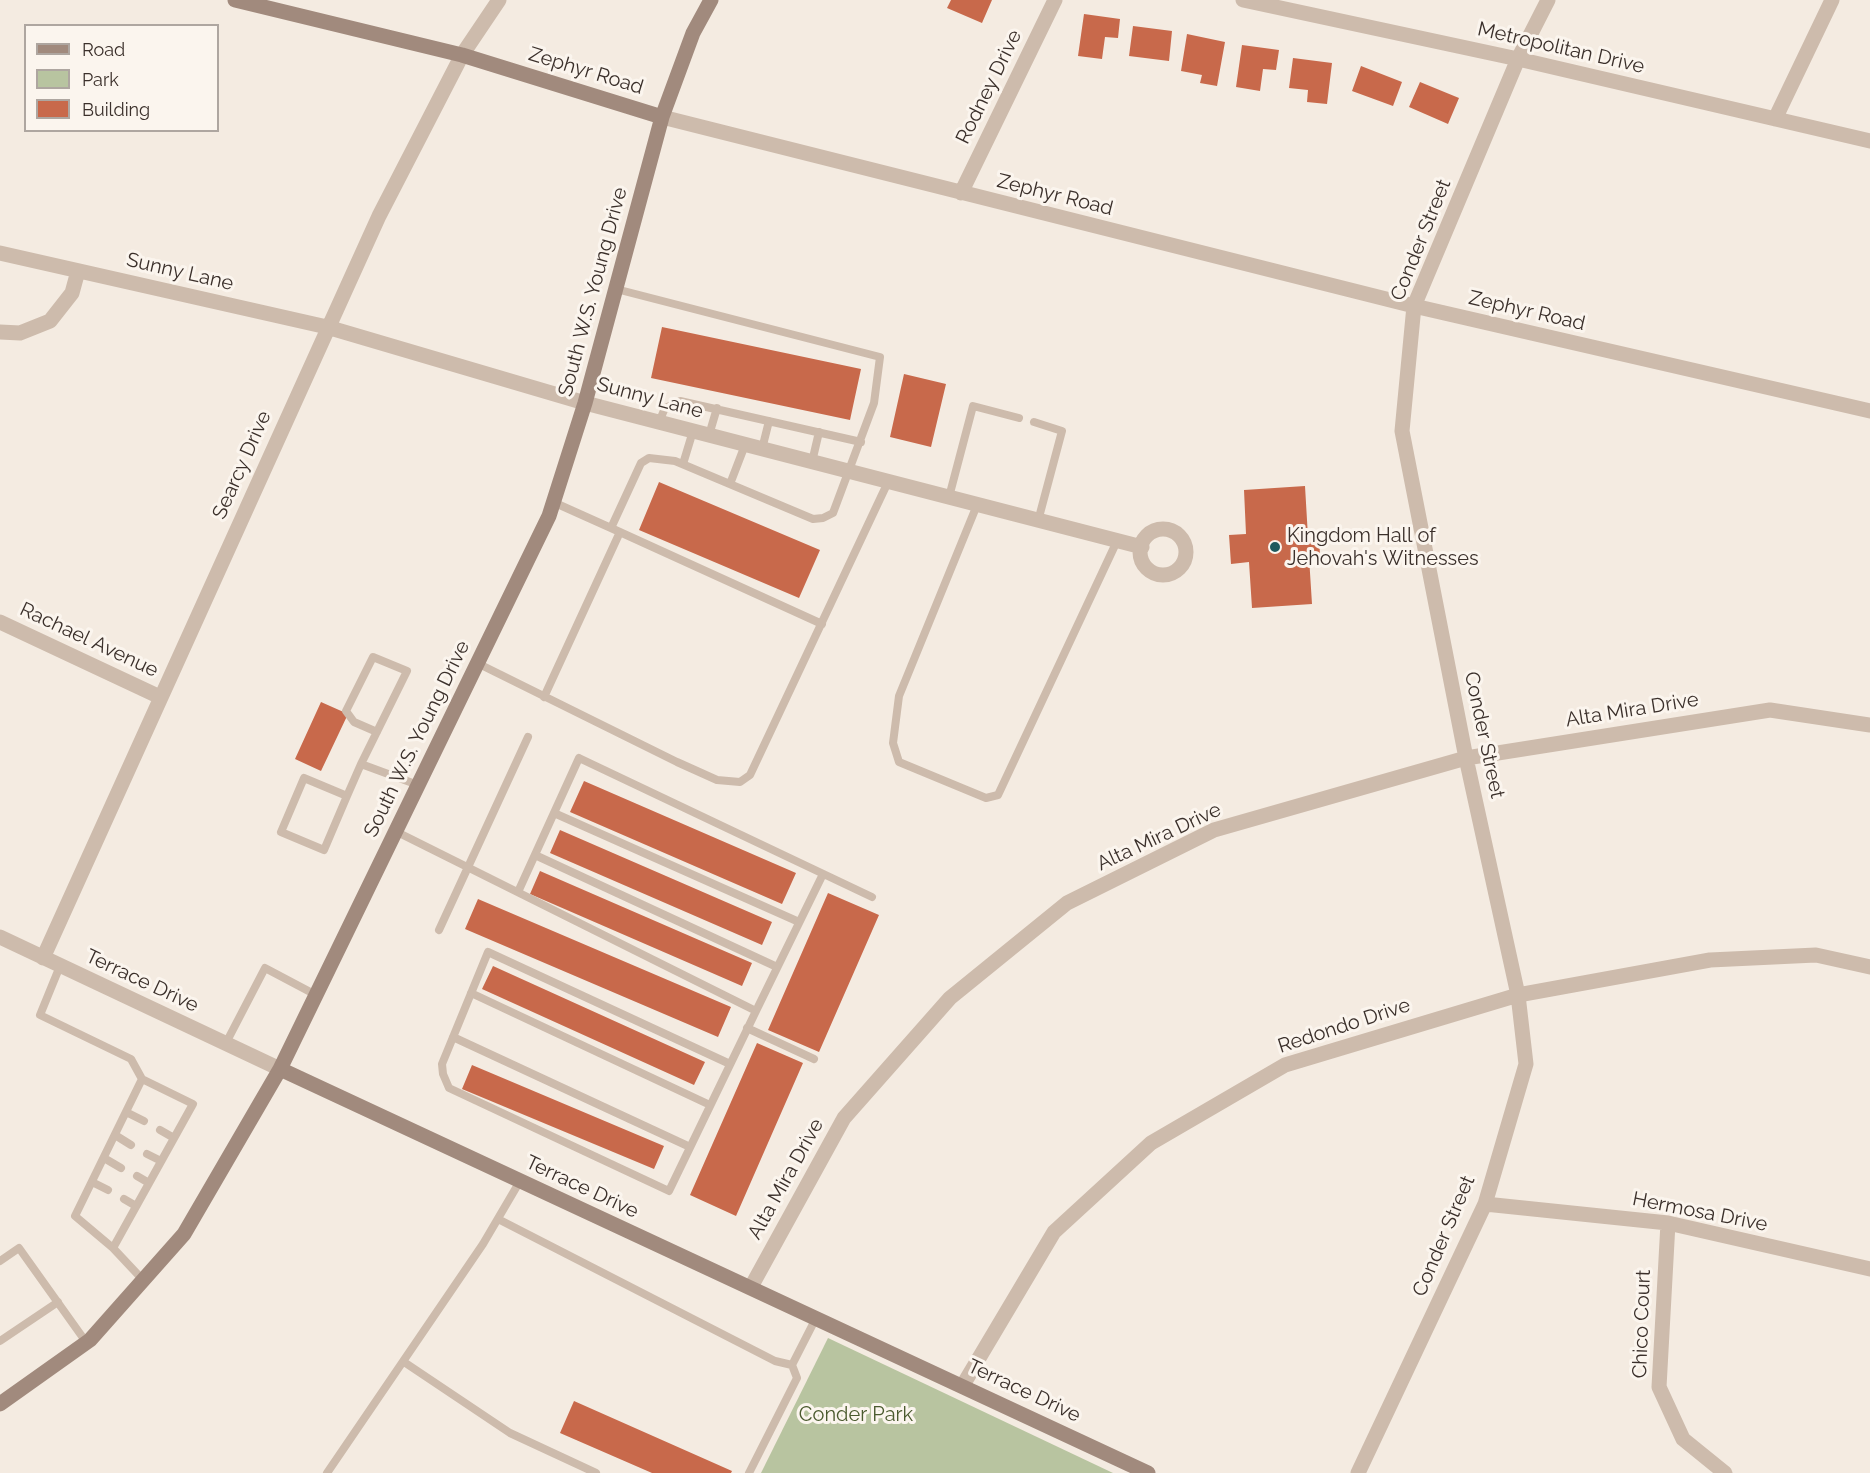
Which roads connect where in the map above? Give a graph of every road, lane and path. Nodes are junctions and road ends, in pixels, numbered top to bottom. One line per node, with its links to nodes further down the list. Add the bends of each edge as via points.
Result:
1 (235, 0): 8 (main road, Zephyr Road)
2 (499, 0): 8 (street, Searcy Drive)
3 (711, 0): 10 (main road, South W.S. Young Drive, via 693,33)
4 (1055, 0): 13 (street, Rodney Drive)
5 (1246, 0): 9 (street, Metropolitan Drive)
6 (1548, 0): 9 (street, Conder Street)
7 (1833, 0): 11 (street)
8 (462, 55): 10 (main road, Zephyr Road); 18 (street, Searcy Drive)
9 (1518, 59): 11 (street, Metropolitan Drive); 17 (street, Conder Street)
10 (662, 117): 13 (street, Zephyr Road); 16 (main road, South W.S. Young Drive)
11 (1775, 119): 12 (street, Metropolitan Drive)
12 (1870, 141)
13 (962, 193): 17 (street, Zephyr Road)
14 (0, 253): 15 (street, Sunny Lane)
15 (78, 271): 18 (street, Sunny Lane); 19 (street, via 72,293 50,321 20,333)
16 (616, 289): 20 (main road, South W.S. Young Drive); 29 (lane, via 880,357 874,403)
17 (1414, 306): 22 (street, Zephyr Road); 53 (street, Conder Street, via 1402,431)
18 (327, 327): 20 (street, Sunny Lane); 48 (street, Searcy Drive)
19 (0, 332)
20 (585, 403): 25 (street, Sunny Lane); 38 (main road, South W.S. Young Drive)
21 (717, 408): 24 (lane); 25 (lane, via 680,401 665,408); 28 (lane)
22 (1870, 411)
23 (1019, 418): 37 (lane, via 973,406)
24 (770, 421): 27 (lane); 31 (lane)
25 (659, 422): 28 (street, Sunny Lane)
26 (1034, 422): 40 (lane, via 1062,431)
27 (819, 432): 29 (lane); 32 (lane)
28 (701, 433): 30 (street, Sunny Lane); 33 (lane)
29 (861, 442): 34 (lane)
30 (745, 445): 31 (street, Sunny Lane); 36 (lane)
31 (762, 449): 32 (street, Sunny Lane)
32 (812, 462): 34 (street, Sunny Lane)
33 (683, 464): 36 (lane); 41 (lane, via 649,458 641,463)
34 (849, 472): 35 (street, Sunny Lane); 36 (lane, via 833,513 813,519)
35 (888, 482): 37 (street, Sunny Lane); 46 (lane)
36 (730, 484)
37 (949, 498): 39 (street, Sunny Lane)
38 (554, 502): 41 (lane); 47 (main road, South W.S. Young Drive)
39 (977, 505): 40 (street, Sunny Lane); 43 (lane, via 899,696 893,743 899,762 986,798 998,795)
40 (1038, 521): 43 (street, Sunny Lane)
41 (611, 528): 42 (lane)
42 (620, 532): 46 (lane); 49 (lane)
43 (1117, 542): 44 (street, Sunny Lane)
44 (1142, 548)
45 (0, 622): 48 (street, Rachael Avenue)
46 (822, 624): 49 (lane, via 750,775 740,782 717,780)
47 (477, 663): 49 (lane); 55 (main road, South W.S. Young Drive)
48 (160, 697): 67 (street, Searcy Drive)
49 (544, 697)
50 (1870, 725): 53 (street, Alta Mira Drive, via 1770,710)
51 (377, 732): 51 (lane, via 407,671 373,657 346,711 354,722); 54 (lane)
52 (528, 737): 60 (lane)
53 (1466, 758): 73 (street, Conder Street); 108 (street, Alta Mira Drive, via 1214,830 1067,903 950,998 844,1118)
54 (361, 764): 55 (lane); 56 (lane)
55 (418, 785): 58 (main road, South W.S. Young Drive)
56 (347, 796): 56 (lane, via 324,850 281,832 304,778)
57 (554, 813): 59 (lane); 61 (lane, via 579,759); 64 (lane)
58 (395, 831): 60 (lane); 72 (main road, South W.S. Young Drive)
59 (535, 855): 62 (lane); 69 (lane)
60 (467, 867): 62 (lane); 65 (lane)
61 (823, 874): 63 (lane); 64 (lane)
62 (518, 892): 74 (lane)
63 (872, 897)
64 (799, 922): 69 (lane)
65 (439, 930)
66 (0, 937): 67 (street, Terrace Drive)
67 (43, 958): 68 (street, Terrace Drive)
68 (60, 966): 77 (street, Terrace Drive); 81 (lane, via 40,1015 130,1059)
69 (777, 967): 74 (lane)
70 (1870, 967): 73 (street, Redondo Drive, via 1816,955 1710,960)
71 (471, 993): 76 (lane); 79 (lane, via 488,952); 82 (lane)
72 (316, 995): 77 (lane, via 265,968); 80 (main road, South W.S. Young Drive)
73 (1518, 995): 100 (street, Conder Street, via 1526,1064); 115 (street, Redondo Drive, via 1284,1065 1151,1143 1054,1232)
74 (756, 1011): 75 (lane)
75 (747, 1028): 78 (lane); 79 (lane)
76 (453, 1036): 89 (lane); 89 (lane, via 442,1064 449,1088 648,1182 669,1191)
77 (226, 1044): 80 (street, Terrace Drive)
78 (814, 1059)
79 (730, 1064): 82 (lane)
80 (280, 1069): 95 (main road, Terrace Drive); 107 (main road, South W.S. Young Drive, via 184,1234)
81 (142, 1079): 83 (lane); 87 (lane, via 193,1104)
82 (710, 1105): 89 (lane)
83 (126, 1112): 84 (lane); 86 (lane)
84 (144, 1121)
85 (160, 1130): 87 (lane)
86 (115, 1136): 88 (lane); 91 (lane)
87 (174, 1138): 92 (lane)
88 (131, 1145)
89 (690, 1147)
90 (147, 1154): 92 (lane)
91 (104, 1158): 93 (lane); 96 (lane)
92 (161, 1161): 97 (lane)
93 (121, 1167)
94 (138, 1176): 97 (lane)
95 (520, 1181): 102 (lane); 108 (main road, Terrace Drive)
96 (92, 1182): 98 (lane); 104 (lane, via 75,1216)
97 (149, 1183): 101 (lane)
98 (108, 1191)
99 (124, 1199): 101 (lane)
100 (1485, 1203): 103 (street, Hermosa Drive); 121 (street, Conder Street)
101 (136, 1206): 104 (lane)
102 (498, 1219): 113 (lane); 114 (lane, via 776,1361)
103 (1668, 1223): 106 (street, Hermosa Drive); 122 (street, Chico Court, via 1659,1387 1683,1439)
104 (113, 1248): 107 (lane)
105 (0, 1261): 109 (lane, via 19,1248)
106 (1870, 1269)
107 (143, 1280): 112 (main road, South W.S. Young Drive)
108 (751, 1287): 110 (main road, Terrace Drive)
109 (58, 1302): 111 (lane); 112 (lane)
110 (817, 1317): 114 (lane); 115 (main road, Terrace Drive)
111 (0, 1341)
112 (86, 1342): 116 (main road, South W.S. Young Drive)
113 (404, 1362): 117 (lane); 118 (lane, via 510,1432)
114 (792, 1365): 119 (lane, via 796,1378)
115 (963, 1385): 120 (main road, Terrace Drive)
116 (0, 1404)
117 (327, 1473)
118 (596, 1473)
119 (749, 1473)
120 (1148, 1473)
121 (1358, 1473)
122 (1725, 1473)

